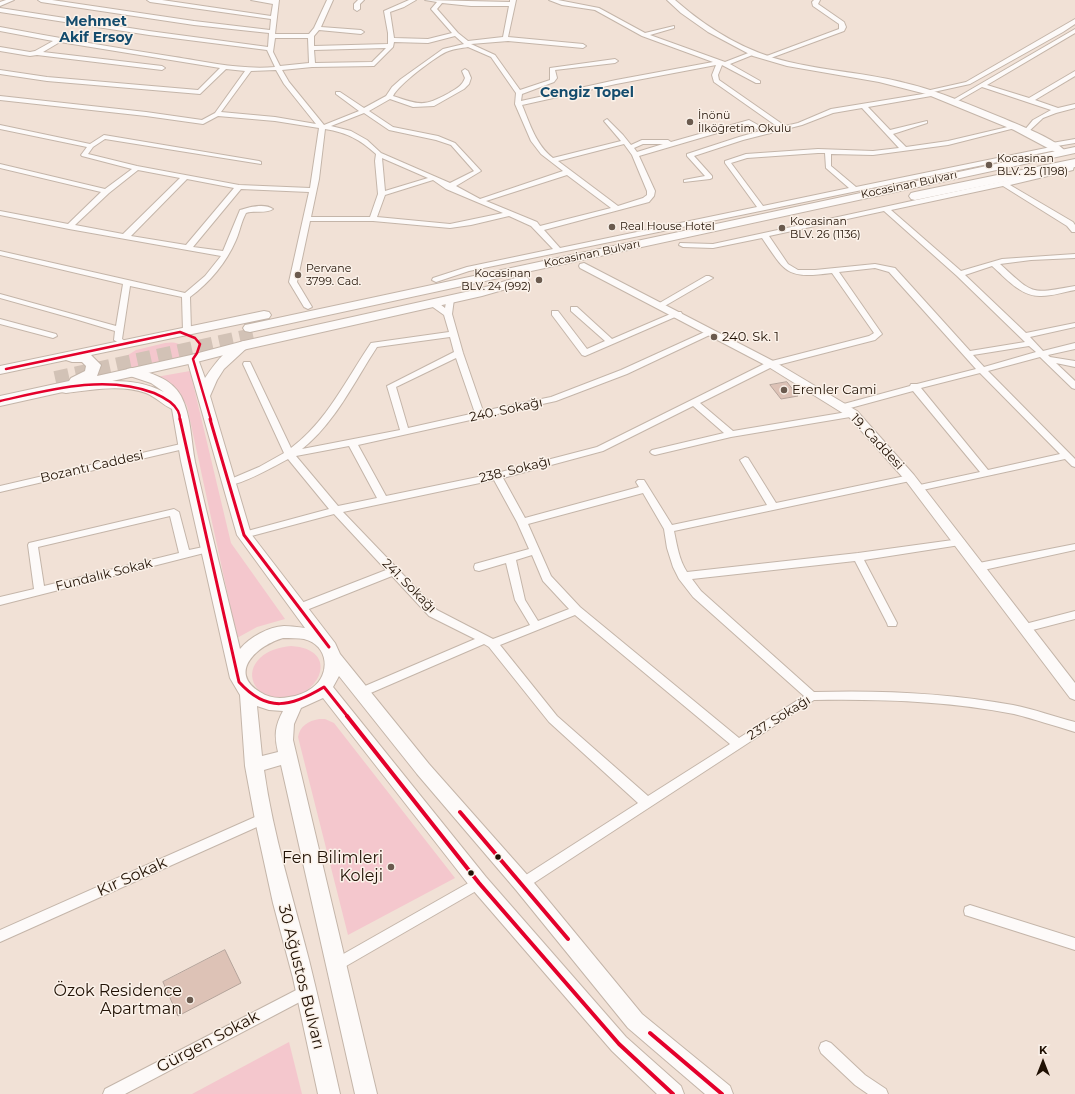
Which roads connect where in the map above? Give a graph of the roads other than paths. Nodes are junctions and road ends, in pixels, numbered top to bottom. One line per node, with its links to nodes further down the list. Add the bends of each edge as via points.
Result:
1 (12, 0): 15 (street)
2 (41, 0): 25 (street)
3 (150, 0): 18 (street)
4 (254, 0): 12 (street)
5 (330, 0): 21 (street)
6 (362, 0): 16 (street, via 356,4)
7 (413, 0): 33 (street, via 387,11)
8 (428, 0): 13 (street)
9 (552, 0): 27 (street, via 598,9)
10 (670, 0): 40 (street, via 712,31)
11 (817, 0): 41 (street, via 815,5 842,23 842,30)
12 (276, 2): 18 (street)
13 (440, 2): 14 (street); 26 (street, via 434,9)
14 (513, 2): 32 (street)
15 (2, 3)
16 (357, 9)
17 (0, 10): 38 (street)
18 (275, 18): 25 (street)
19 (1075, 21): 54 (street, via 968,83)
20 (672, 27): 27 (street)
21 (317, 28): 24 (street); 28 (street)
22 (0, 29): 31 (street)
23 (1075, 31): 29 (street)
24 (361, 32)
25 (272, 34): 28 (street); 38 (street)
26 (456, 34): 33 (street, via 428,42); 34 (street)
27 (644, 35): 43 (street)
28 (311, 36): 36 (street)
29 (1066, 37): 30 (street); 53 (street)
30 (1075, 38)
31 (59, 40): 39 (street); 46 (street)
32 (505, 40): 34 (street, via 483,40); 35 (street)
33 (391, 43): 36 (street); 44 (street, via 374,64)
34 (468, 44): 56 (street, via 493,56); 58 (street, via 445,50 403,80 394,88)
35 (583, 46)
36 (312, 48): 44 (street)
37 (0, 49): 39 (street)
38 (270, 49): 47 (street)
39 (37, 53): 45 (street)
40 (754, 53): 41 (street); 43 (street)
41 (766, 58): 54 (street, via 787,64 884,80)
42 (615, 61): 56 (street, via 552,69 554,78 550,82)
43 (723, 63): 52 (street); 62 (street, via 616,82); 73 (street, via 715,75 716,81)
44 (312, 65): 47 (street)
45 (162, 68)
46 (224, 68): 48 (street); 50 (street, via 200,92 47,79)
47 (277, 69): 48 (street); 71 (street, via 293,93)
48 (249, 70): 67 (street)
49 (464, 71): 58 (street, via 468,78 464,86 435,104 413,105)
50 (0, 72)
51 (1075, 73): 60 (street)
52 (758, 82)
53 (982, 85): 60 (street); 61 (street)
54 (927, 91): 57 (street)
55 (338, 93): 66 (street)
56 (519, 93): 62 (street)
57 (935, 94): 61 (street); 63 (street)
58 (390, 97): 66 (street)
59 (0, 98): 67 (street, via 203,122)
60 (1031, 100): 65 (street)
61 (954, 101): 72 (street)
62 (518, 104): 86 (street, via 534,141)
63 (864, 106): 73 (street, via 831,112); 75 (street)
64 (1075, 106): 65 (street)
65 (1058, 110): 76 (street, via 1036,120)
66 (364, 111): 71 (street); 97 (street, via 391,129 438,138 454,144 478,171)
67 (216, 114): 71 (street, via 275,119)
68 (607, 121): 79 (street)
69 (925, 122): 75 (street)
70 (0, 127): 80 (street)
71 (322, 127): 84 (street, via 355,135 366,141); 99 (street)
72 (1016, 127): 76 (street); 81 (street, via 948,143)
73 (784, 128): 74 (street)
74 (766, 132): 78 (street, via 749,122); 94 (street, via 689,155 710,177)
75 (889, 132): 81 (street)
76 (1026, 132): 82 (street)
77 (1075, 141): 82 (street)
78 (675, 142): 79 (street, via 642,142); 85 (street)
79 (627, 145): 85 (street); 86 (street)
80 (91, 146): 87 (street, via 104,137); 90 (street, via 84,155)
81 (904, 149): 83 (street, via 873,153)
82 (1064, 150): 89 (highway, via 1058,156); 98 (street); 125 (highway, Kocasinan Bulvarı)
83 (828, 151): 98 (street, via 828,167); 105 (street, via 746,156 727,162)
84 (379, 154): 93 (street); 101 (street)
85 (635, 155): 104 (street, via 651,192 650,196 643,202)
86 (552, 160): 91 (street)
87 (259, 163)
88 (0, 166): 100 (street)
89 (1074, 166): 95 (street); 116 (highway, Kocasinan Bulvarı)
90 (137, 168): 92 (street); 100 (street)
91 (568, 172): 102 (street); 104 (street)
92 (185, 177): 96 (street); 115 (street)
93 (434, 178): 97 (street); 101 (street)
94 (686, 181)
95 (1004, 184): 106 (street); 111 (street)
96 (239, 187): 99 (street); 117 (street)
97 (449, 187): 102 (street)
98 (854, 189): 105 (street)
99 (312, 190): 109 (street)
100 (106, 191): 112 (street)
101 (382, 194): 110 (street)
102 (480, 201): 108 (street)
103 (269, 209): 120 (street, via 251,209 243,212)
104 (617, 209): 113 (street)
105 (762, 209): 118 (street)
106 (886, 209): 114 (street); 126 (street)
107 (0, 213): 112 (street)
108 (509, 214): 110 (street, via 471,224 450,226); 113 (street, via 534,224)
109 (306, 219): 110 (street); 136 (street, via 292,282)
110 (373, 220)
111 (1073, 225)
112 (69, 227): 115 (street)
113 (538, 229): 118 (street)
114 (764, 235): 116 (street, via 713,246); 124 (street, via 790,270 807,274)
115 (125, 237): 117 (street)
116 (683, 245): 123 (highway, Kocasinan Bulvarı)
117 (188, 248): 120 (street)
118 (560, 251): 128 (street, via 466,270)
119 (0, 253): 129 (street)
120 (225, 254): 132 (street, via 210,276)
121 (1075, 256): 122 (street, via 1025,258)
122 (994, 263): 126 (street); 130 (street, via 1020,286 1032,292 1042,294)
123 (584, 266): 125 (highway, Kocasinan Bulvarı); 135 (street, 19. Caddesi)
124 (834, 270): 156 (street, via 875,266 892,270); 160 (street, 238. Sokağı, via 878,334 872,338)
125 (530, 272): 128 (highway); 133 (highway, via 482,292); 145 (highway, Kocasinan Bulvarı)
126 (960, 274): 149 (street)
127 (709, 278): 135 (street)
128 (436, 280): 136 (highway)
129 (127, 282): 132 (street); 143 (street)
130 (1075, 288)
131 (0, 296): 143 (street)
132 (186, 296): 144 (street)
133 (450, 299): 134 (highway); 139 (street)
134 (432, 303): 139 (street); 145 (highway)
135 (660, 305): 140 (street, 19. Caddesi)
136 (308, 307): 145 (highway)
137 (574, 309): 150 (street)
138 (555, 313): 150 (street, via 585,353)
139 (448, 314): 147 (street)
140 (678, 314): 146 (street, 19. Caddesi); 150 (street)
141 (2, 323): 148 (street)
142 (1075, 325): 149 (street)
143 (119, 330): 152 (street, via 118,340)
144 (184, 332): 145 (highway); 152 (highway); 157 (highway, via 200,342 200,349)
145 (250, 332): 157 (highway); 170 (main road, via 216,370)
146 (712, 332): 160 (street, 19. Caddesi); 175 (street, 240. Sokağı, via 624,372 553,399)
147 (454, 334): 154 (street); 181 (street, via 374,344 318,428)
148 (53, 336)
149 (1024, 336): 151 (street)
150 (611, 342)
151 (1031, 343): 155 (street); 156 (street)
152 (126, 344): 164 (highway, via 118,350 115,360 119,366); 165 (highway)
153 (1075, 346): 155 (street)
154 (459, 353): 175 (street); 176 (street, via 391,386)
155 (1041, 353): 158 (street); 163 (street)
156 (967, 354): 163 (street)
157 (193, 359): 164 (highway); 170 (main road)
158 (1048, 359): 161 (street); 168 (street)
159 (247, 364): 181 (street, 241. Sokağı)
160 (771, 364): 172 (street, 238. Sokağı); 174 (street, 19. Caddesi)
161 (1075, 364)
162 (0, 370): 165 (highway)
163 (982, 370): 167 (street); 182 (street)
164 (132, 372): 165 (highway); 173 (main road, via 156,380 166,387 174,396)
165 (50, 375): 166 (highway); 169 (highway); 171 (highway); 173 (main road, via 103,385 133,386 162,396)
166 (0, 381)
167 (914, 386): 174 (street); 185 (street)
168 (1075, 386)
169 (0, 389)
170 (204, 395): 188 (main road)
171 (0, 401)
172 (695, 403): 177 (street); 186 (street, 238. Sokağı, via 600,449)
173 (178, 410): 179 (main road)
174 (848, 411): 177 (street); 187 (street, 19. Caddesi)
175 (480, 415): 176 (street, 240. Sokağı)
176 (405, 432): 178 (street, 240. Sokağı)
177 (731, 434): 180 (street)
178 (352, 443): 181 (street, 240. Sokağı); 191 (street)
179 (185, 446): 190 (street, Bozantı Caddesi); 199 (main road)
180 (655, 452)
181 (289, 454): 188 (street, via 262,470); 193 (street, 241. Sokağı)
182 (1067, 456): 184 (street); 185 (street)
183 (745, 460): 192 (street)
184 (1075, 464)
185 (986, 473): 189 (street)
186 (497, 476): 191 (street, 238. Sokağı); 194 (street)
187 (910, 478): 189 (street, 19. Caddesi); 192 (street)
188 (229, 483): 196 (main road)
189 (918, 488): 197 (street, 19. Caddesi)
190 (0, 489)
191 (383, 500): 193 (street, 238. Sokağı)
192 (773, 507): 195 (street)
193 (336, 510): 196 (street, 238. Sokağı); 206 (street, 241. Sokağı)
194 (522, 522): 195 (street, via 643,486); 200 (street)
195 (669, 529): 207 (street, via 675,557)
196 (244, 535): 210 (main road)
197 (960, 542): 202 (street); 205 (street, 19. Caddesi)
198 (1075, 547): 205 (street)
199 (208, 549): 201 (street, Fundalık Sokak); 218 (main road)
200 (535, 551): 203 (street); 211 (street, via 547,578)
201 (185, 554): 208 (street, Fundalık Sokak); 208 (street, via 174,512 34,545)
202 (858, 557): 207 (street); 213 (street)
203 (510, 558): 204 (street); 214 (street, via 520,600)
204 (478, 567)
205 (979, 567): 215 (street, 19. Caddesi)
206 (393, 571): 210 (street); 216 (street, 241. Sokağı, via 433,613)
207 (683, 576): 223 (street, via 705,602)
208 (40, 591): 209 (street, Fundalık Sokak)
209 (0, 601)
210 (300, 608): 217 (main road)
211 (576, 610): 214 (street); 226 (street)
212 (1075, 615): 215 (street)
213 (892, 623)
214 (536, 626): 216 (street)
215 (1025, 628): 222 (street, 19. Caddesi)
216 (488, 642): 220 (street); 229 (street, 241. Sokağı, via 553,719)
217 (332, 653): 218 (main road, via 324,641 310,634 274,634 257,642 245,654 238,668); 219 (main road, via 333,674); 220 (main road)
218 (238, 675): 221 (main road, via 239,682)
219 (324, 687): 224 (main road, via 309,698); 231 (main road)
220 (362, 692): 232 (main road, via 423,769)
221 (248, 694): 224 (main road, via 271,704); 228 (main road, 30 Ağustos Bulvarı)
222 (1075, 694)
223 (812, 696): 225 (street, 237. Sokağı, via 900,696 958,702 1014,710); 226 (street, 237. Sokağı)
224 (296, 702): 227 (main road, via 287,716 284,728)
225 (1075, 726)
226 (738, 744): 229 (street, 237. Sokağı)
227 (287, 756): 228 (main road); 236 (main road)
228 (254, 766): 230 (main road, 30 Ağustos Bulvarı)
229 (647, 803): 232 (street, 237. Sokağı)
230 (264, 818): 234 (street, Kır Sokak); 237 (main road, 30 Ağustos Bulvarı)
231 (479, 883): 236 (street); 239 (main road, via 619,1044)
232 (523, 884): 243 (main road, via 635,1020)
233 (970, 911): 235 (street)
234 (0, 936)
235 (1075, 944)
236 (336, 965): 242 (main road)
237 (306, 991): 240 (street, Gürgen Sokak); 241 (main road, 30 Ağustos Bulvarı)
238 (826, 1048): 244 (street, via 860,1080)
239 (666, 1092)
240 (110, 1094)
241 (329, 1094)
242 (366, 1094)
243 (722, 1094)
244 (881, 1094)

